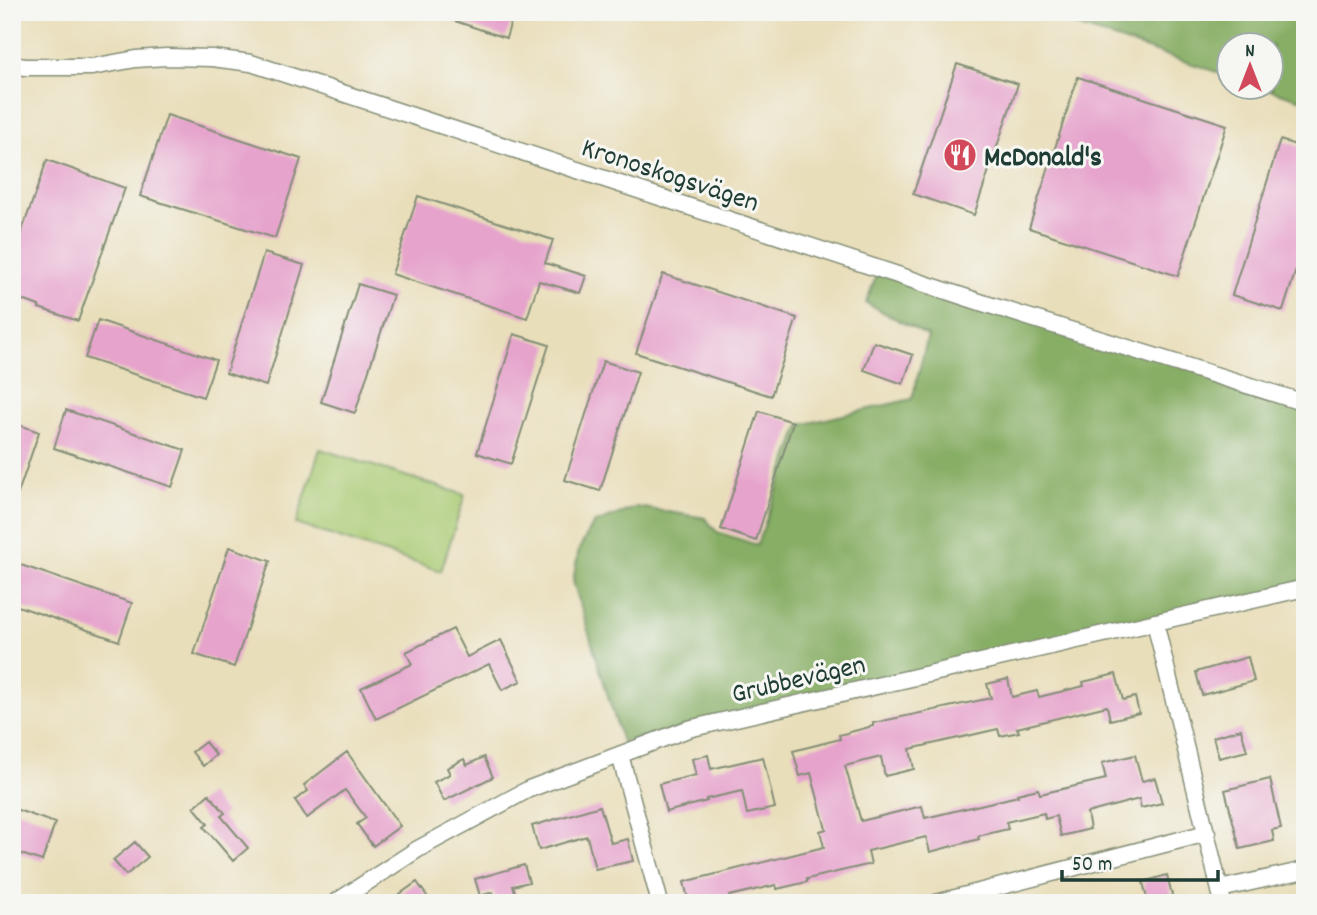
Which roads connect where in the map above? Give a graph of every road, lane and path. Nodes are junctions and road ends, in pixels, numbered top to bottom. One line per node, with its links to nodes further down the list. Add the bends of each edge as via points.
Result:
1 (12, 65): 2 (street, Kronoskogsvägen, via 92,67 166,57 251,63 986,304)
2 (1305, 403)
3 (1305, 588): 4 (street, Grubbevägen)
4 (1156, 622): 5 (street, Grubbevägen, via 688,729); 6 (street)
5 (620, 755): 10 (street, Grubbevägen, via 529,789 418,849); 11 (street)
6 (1207, 833): 8 (street); 9 (street)
7 (1305, 870): 8 (street)
8 (1222, 896)
9 (942, 902)
10 (335, 903)
11 (660, 903)

